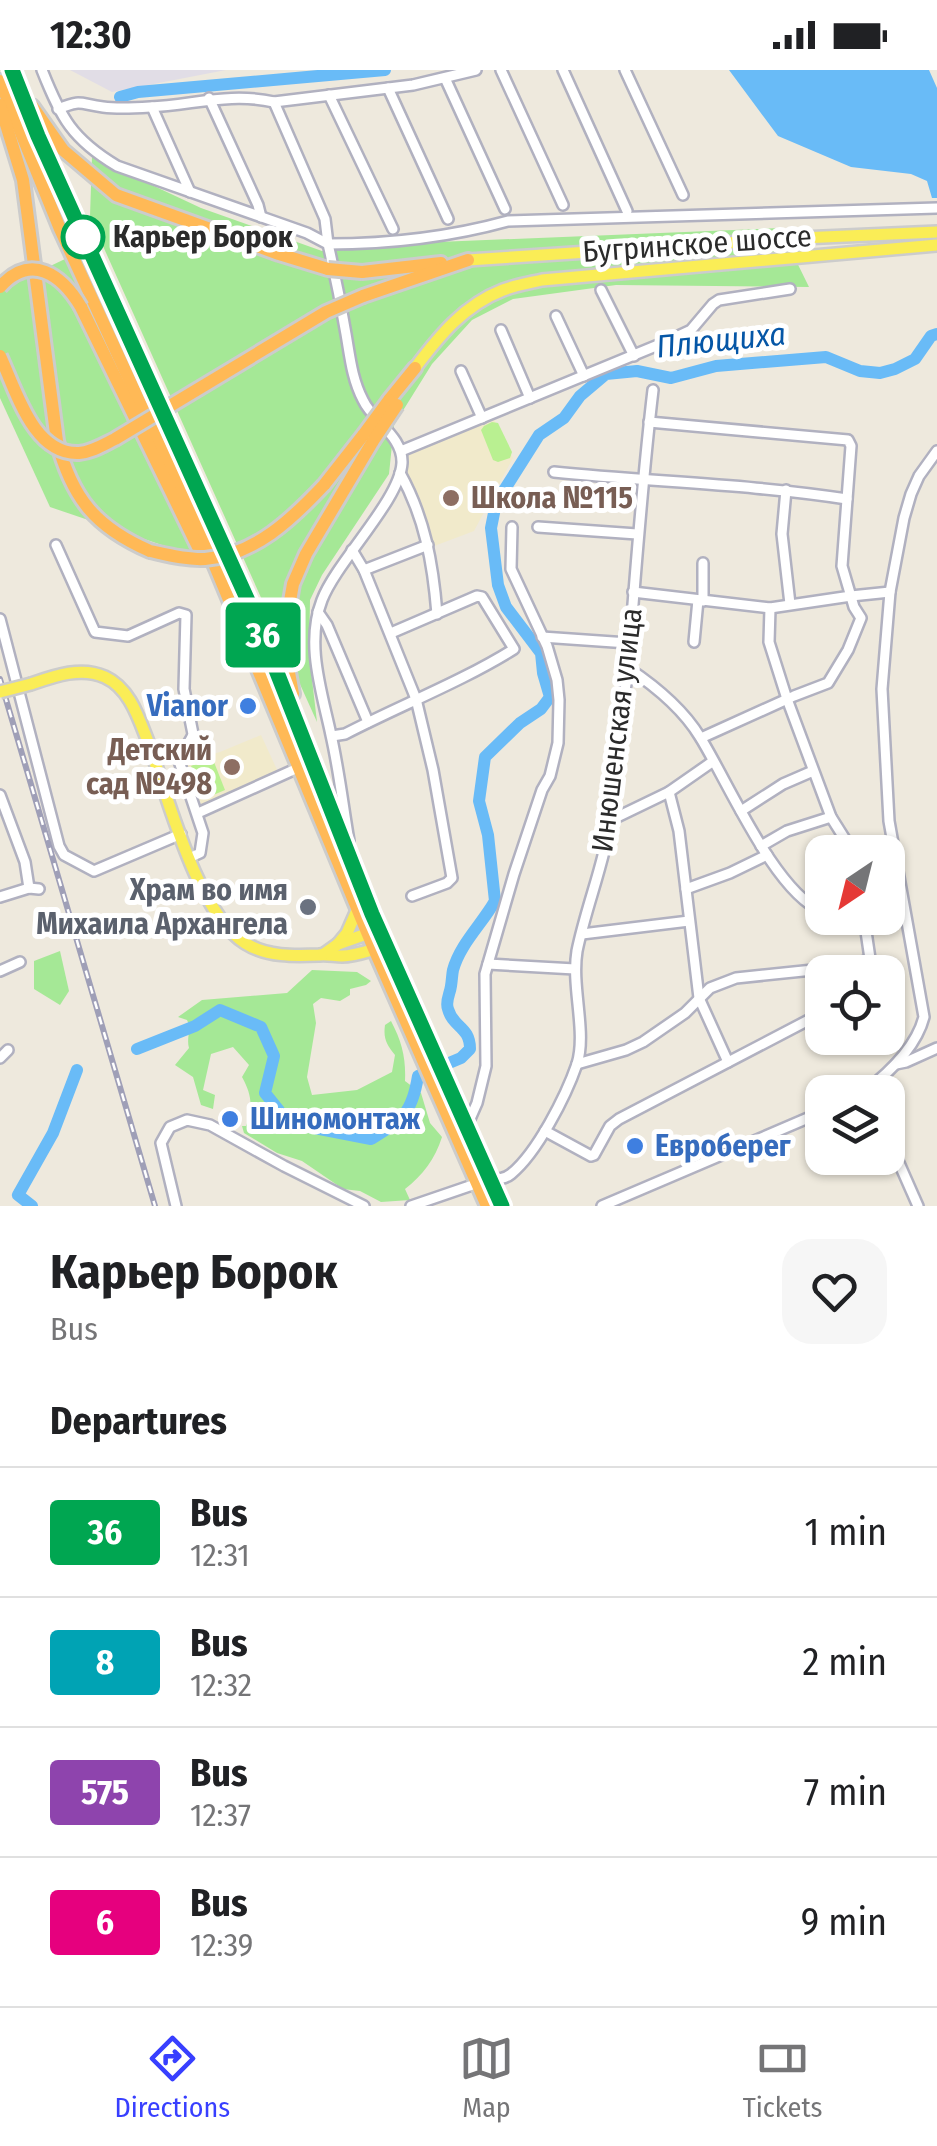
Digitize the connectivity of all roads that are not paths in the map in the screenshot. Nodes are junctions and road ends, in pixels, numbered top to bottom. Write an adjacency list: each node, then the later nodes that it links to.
1 (13, 70): 27 (highway, bridge); 77 (highway)
2 (42, 70): 15 (street)
3 (476, 70): 7 (street)
4 (501, 70): 18 (street)
5 (562, 70): 21 (street)
6 (625, 70): 17 (street)
7 (445, 78): 9 (street); 20 (street)
8 (0, 81): 71 (highway)
9 (388, 88): 10 (street); 23 (street)
10 (329, 95): 12 (street); 24 (street)
11 (209, 98): 12 (street); 14 (street); 22 (street)
12 (274, 102): 26 (street)
13 (0, 105): 42 (highway, bridge)
14 (152, 107): 15 (street); 16 (street)
15 (58, 109): 16 (street)
16 (190, 192): 22 (street)
17 (684, 194)
18 (563, 205)
19 (937, 208): 26 (street)
20 (505, 209)
21 (627, 211)
22 (261, 217): 26 (street)
23 (448, 219)
24 (393, 229)
25 (932, 238): 27 (main road, Бугринское шоссе); 35 (main road)
26 (328, 244): 43 (street)
27 (468, 260): 33 (highway, bridge)
28 (0, 287): 71 (highway, bridge)
29 (790, 289): 34 (street)
30 (601, 290): 34 (street)
31 (556, 316): 37 (street)
32 (501, 330): 39 (street)
33 (0, 356)
34 (634, 356): 37 (street)
35 (415, 368): 42 (highway, bridge)
36 (461, 371): 40 (street)
37 (584, 376): 39 (street)
38 (652, 390): 41 (street, Инюшенская улица)
39 (530, 398): 40 (street)
40 (482, 418): 43 (street)
41 (649, 422): 47 (street, Инюшенская улица); 49 (street)
42 (369, 437): 77 (highway)
43 (401, 451): 46 (street)
44 (937, 451): 59 (street)
45 (554, 472): 47 (street)
46 (400, 473): 54 (street); 55 (street)
47 (643, 480): 48 (street); 52 (street, Инюшенская улица)
48 (786, 490): 49 (street); 62 (street)
49 (847, 499): 60 (street)
50 (512, 527): 68 (street)
51 (538, 527): 52 (street)
52 (638, 534): 58 (street, Инюшенская улица)
53 (56, 545): 86 (street)
54 (428, 546): 57 (street); 65 (street)
55 (352, 550): 57 (street); 64 (street)
56 (703, 563): 61 (street)
57 (364, 570): 67 (street)
58 (633, 592): 61 (street); 70 (street, Инюшенская улица)
59 (890, 592): 60 (street); 118 (street)
60 (851, 596): 62 (street); 75 (street)
61 (700, 600): 63 (street); 69 (street)
62 (790, 604): 63 (street)
63 (770, 608): 75 (street)
64 (318, 612): 76 (street); 78 (street)
65 (438, 614): 67 (street); 74 (street)
66 (0, 620): 89 (street)
67 (391, 634): 74 (street)
68 (542, 637): 70 (street); 107 (street)
69 (694, 642)
70 (628, 643): 72 (street, Инюшенская улица)
71 (257, 664): 81 (highway)
72 (628, 668): 79 (street); 88 (street, Инюшенская улица)
73 (0, 692): 89 (main road, bridge)
74 (416, 699): 76 (street); 96 (street)
75 (787, 699): 79 (street); 82 (street)
76 (368, 722): 78 (street)
77 (300, 726): 93 (highway)
78 (332, 736): 93 (street)
79 (702, 738): 80 (street)
80 (712, 762): 83 (street); 85 (street)
81 (300, 767): 86 (street); 98 (highway)
82 (813, 771): 85 (street); 87 (street)
83 (669, 792): 88 (street); 94 (street)
84 (0, 794): 95 (street)
85 (741, 811): 91 (street)
86 (198, 813): 92 (street)
87 (831, 818): 90 (street); 91 (street)
88 (611, 820): 101 (street, Инюшенская улица)
89 (181, 834): 92 (main road)
90 (842, 835)
91 (764, 850): 94 (street); 97 (street)
92 (189, 858): 105 (main road)
93 (352, 858): 100 (highway)
94 (686, 888): 99 (street)
95 (0, 896)
96 (412, 896)
97 (805, 899)
98 (358, 908): 100 (highway); 102 (main road)
99 (689, 921): 101 (street); 112 (street)
100 (373, 931): 102 (main road); 103 (highway)
101 (582, 934): 109 (street, Инюшенская улица)
102 (338, 944): 105 (main road)
103 (380, 947): 104 (main road); 108 (highway); 115 (highway)
104 (358, 953): 105 (main road); 108 (main road)
105 (324, 954)
106 (20, 962): 111 (street)
107 (488, 964): 109 (street); 122 (street)
108 (383, 969): 115 (highway)
109 (575, 969): 117 (street, Инюшенская улица)
110 (805, 970): 112 (street)
111 (0, 972)
112 (699, 998): 116 (street); 117 (street)
113 (805, 1022): 116 (street)
114 (936, 1050): 118 (street)
115 (430, 1062): 120 (highway)
116 (728, 1062): 123 (street)
117 (577, 1064): 123 (street, Инюшенская улица)
118 (896, 1064): 119 (street)
119 (884, 1075)
120 (440, 1084): 122 (highway); 125 (highway)
121 (805, 1119): 131 (street)
122 (466, 1128): 125 (highway)
123 (545, 1131): 125 (street, Инюшенская улица)
124 (904, 1175): 132 (street)
125 (484, 1182): 128 (street, Инюшенская улица); 129 (highway); 130 (highway)
126 (176, 1206): 127 (street)
127 (364, 1206)
128 (411, 1206)
129 (487, 1206)
130 (502, 1206)
131 (602, 1206)
132 (918, 1206)

